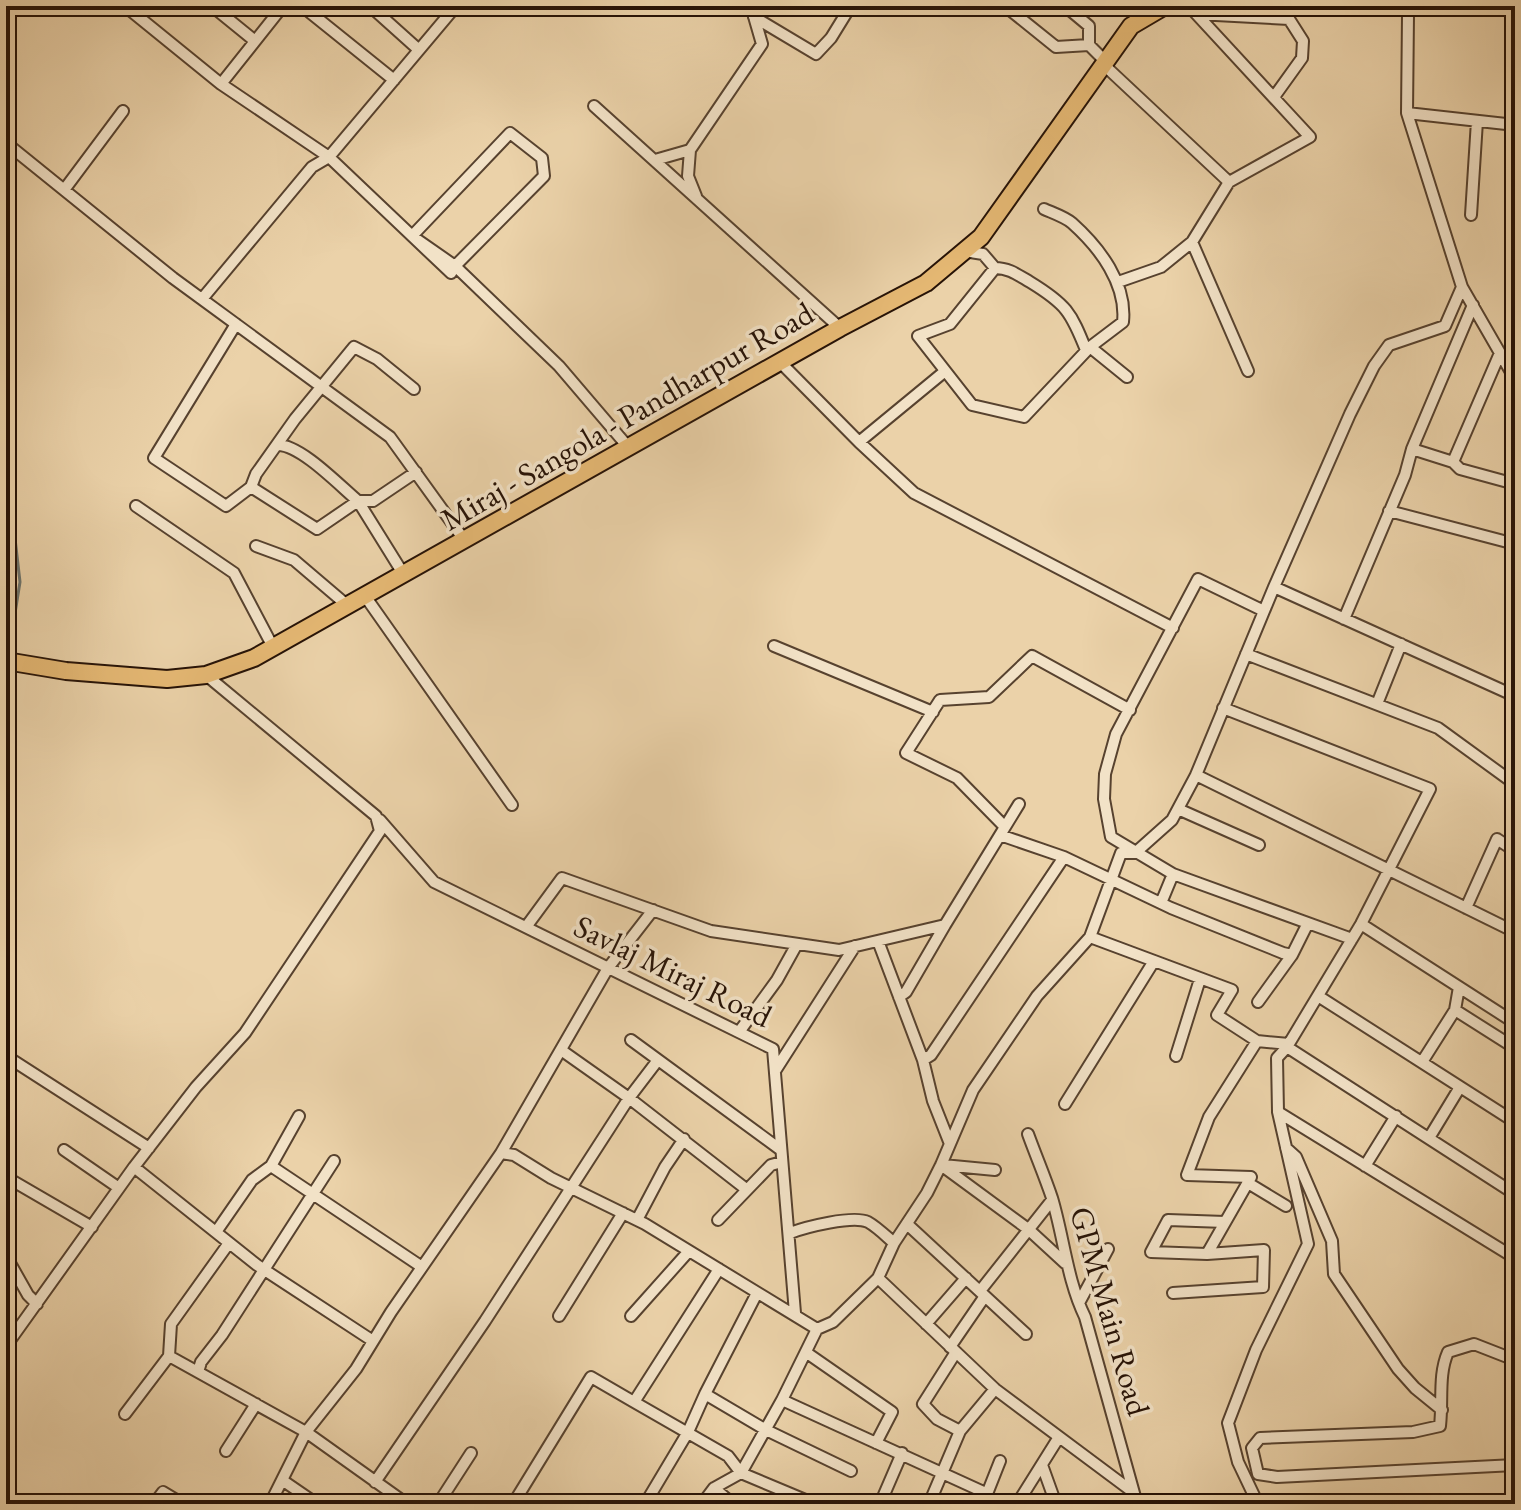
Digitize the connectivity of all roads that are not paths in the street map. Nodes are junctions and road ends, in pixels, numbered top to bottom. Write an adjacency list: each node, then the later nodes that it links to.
1 (125, 6): 21 (street)
2 (212, 6): 16 (street)
3 (302, 6): 20 (street)
4 (370, 6): 18 (street)
5 (456, 6): 18 (street)
6 (844, 6): 14 (street)
7 (1005, 6): 17 (street)
8 (1065, 6): 17 (street)
9 (1145, 6): 15 (street)
10 (1165, 6): 15 (highway, Miraj - Sangola - Pandharpur Road)
11 (1410, 6): 25 (street)
12 (280, 7): 16 (street)
13 (1193, 10): 22 (street); 22 (street)
14 (753, 12): 29 (street)
15 (1131, 26): 19 (highway, Miraj - Sangola - Pandharpur Road)
16 (255, 41): 21 (street)
17 (1089, 45): 19 (street)
18 (419, 50): 20 (street)
19 (1105, 63): 32 (street); 39 (highway, Miraj - Sangola - Pandharpur Road)
20 (394, 80): 30 (street)
21 (221, 84): 30 (street)
22 (1274, 97): 32 (street)
23 (594, 106): 31 (street)
24 (123, 111): 33 (street)
25 (1407, 113): 26 (street); 45 (street)
26 (1477, 121): 27 (street); 36 (street)
27 (1515, 125)
28 (6, 143): 33 (street)
29 (690, 150): 31 (street); 34 (street)
30 (329, 157): 37 (street); 46 (street)
31 (655, 160): 34 (street)
32 (1229, 182): 38 (street)
33 (64, 190): 46 (street)
34 (696, 198): 49 (street)
35 (1044, 209): 44 (street)
36 (1471, 215)
37 (412, 236): 41 (street); 41 (street)
38 (1192, 242): 44 (street); 53 (street)
39 (964, 251): 42 (street); 49 (highway, Miraj - Sangola - Pandharpur Road)
40 (1515, 264): 43 (street)
41 (455, 266): 61 (street)
42 (995, 268): 50 (street); 54 (street)
43 (1515, 271)
44 (1118, 282): 50 (street)
45 (1462, 287): 47 (street); 74 (street)
46 (202, 299): 48 (street)
47 (1473, 305): 51 (street); 62 (street)
48 (236, 324): 57 (street); 66 (street)
49 (840, 328): 52 (highway, Miraj - Sangola - Pandharpur Road)
50 (1088, 349): 54 (street); 55 (street)
51 (1500, 353): 56 (street); 63 (street)
52 (780, 362): 59 (street); 61 (highway, Miraj - Sangola - Pandharpur Road)
53 (1248, 371)
54 (944, 372): 59 (street)
55 (1127, 377)
56 (1515, 379)
57 (321, 386): 58 (street); 60 (street); 64 (street)
58 (414, 389)
59 (859, 442): 79 (street)
60 (278, 445): 66 (street); 67 (street)
61 (629, 448): 70 (highway, Miraj - Sangola - Pandharpur Road)
62 (1412, 449): 63 (street); 69 (street)
63 (1453, 462): 65 (street)
64 (416, 472): 67 (street); 70 (street)
65 (1515, 484)
66 (251, 487): 67 (street)
67 (358, 501): 73 (street)
68 (136, 506): 82 (street)
69 (1389, 511): 71 (street); 78 (street)
70 (465, 541): 73 (highway, Miraj - Sangola - Pandharpur Road)
71 (1515, 544)
72 (256, 546): 76 (street)
73 (404, 575): 75 (highway, Miraj - Sangola - Pandharpur Road)
74 (1274, 587): 77 (street); 78 (street)
75 (365, 596): 76 (highway, Miraj - Sangola - Pandharpur Road); 94 (street)
76 (348, 606): 82 (highway, Miraj - Sangola - Pandharpur Road)
77 (1264, 611): 79 (street); 83 (street)
78 (1344, 619): 80 (street)
79 (1173, 628): 89 (street)
80 (1401, 644): 86 (street); 87 (street)
81 (774, 646): 90 (street)
82 (273, 647): 85 (highway, Miraj - Sangola - Pandharpur Road)
83 (1246, 654): 87 (street); 88 (street)
84 (6, 661): 85 (highway, Miraj - Sangola - Pandharpur Road)
85 (206, 675): 96 (street, Savlaj Miraj Road)
86 (1515, 696)
87 (1377, 704): 92 (street)
88 (1223, 708): 91 (street); 102 (street)
89 (1130, 710): 90 (street); 100 (street)
90 (933, 712): 97 (street)
91 (1196, 775): 95 (street); 102 (street)
92 (1515, 784)
93 (1019, 804): 97 (street)
94 (512, 805)
95 (1178, 809): 98 (street); 100 (street)
96 (376, 816): 111 (street, Savlaj Miraj Road); 151 (street)
97 (1003, 831): 101 (street); 110 (street)
98 (1259, 845)
99 (1515, 851): 106 (street)
100 (1135, 853): 103 (street); 104 (street)
101 (1064, 857): 104 (street); 137 (street)
102 (1389, 869): 106 (street); 109 (street)
103 (1173, 874): 105 (street); 108 (street)
104 (1113, 880): 105 (street); 113 (street)
105 (1161, 903): 118 (street)
106 (1466, 908): 112 (street)
107 (653, 910): 111 (street); 116 (street); 120 (street)
108 (1308, 923): 114 (street); 118 (street)
109 (1361, 924): 114 (street); 122 (street)
110 (945, 925): 115 (street); 124 (street)
111 (526, 927): 120 (street, Savlaj Miraj Road)
112 (1515, 932)
113 (1090, 937): 119 (street); 150 (street)
114 (1352, 939): 123 (street)
115 (878, 941): 117 (street); 124 (street)
116 (797, 944): 117 (street); 128 (street)
117 (855, 946): 139 (street)
118 (1292, 955): 125 (street)
119 (1154, 961): 121 (street); 142 (street)
120 (608, 968): 128 (street, Savlaj Miraj Road); 133 (street)
121 (1200, 979): 130 (street); 135 (street)
122 (1459, 987): 126 (street); 127 (street)
123 (1318, 996): 131 (street); 138 (street)
124 (899, 997): 137 (street)
125 (1258, 1002)
126 (1455, 1010): 132 (street); 138 (street)
127 (1515, 1023)
128 (739, 1032): 139 (street, Savlaj Miraj Road)
129 (631, 1040): 136 (street)
130 (1257, 1041): 131 (street); 164 (street)
131 (1288, 1045): 143 (street); 145 (street)
132 (1515, 1048)
133 (561, 1050): 141 (street); 155 (street)
134 (6, 1056): 151 (street)
135 (1176, 1056)
136 (658, 1060): 141 (street); 154 (street)
137 (923, 1060): 150 (street)
138 (1422, 1062): 140 (street)
139 (775, 1071): 154 (street, Savlaj Miraj Road)
140 (1460, 1087): 146 (street); 148 (street)
141 (629, 1098): 149 (street); 166 (street)
142 (1065, 1104)
143 (1278, 1112): 152 (street); 160 (street)
144 (299, 1116): 159 (street)
145 (1396, 1116): 148 (street); 160 (street)
146 (1515, 1122)
147 (1028, 1134): 170 (street, GPM Main Road)
148 (1429, 1138): 169 (street)
149 (684, 1139): 167 (street); 173 (street)
150 (950, 1144): 158 (street)
151 (149, 1148): 161 (street)
152 (1286, 1148): 217 (street); 255 (street)
153 (64, 1150): 165 (street)
154 (781, 1150): 157 (street, Savlaj Miraj Road)
155 (501, 1153): 166 (street); 188 (street)
156 (334, 1161): 168 (street)
157 (782, 1162): 167 (street); 180 (street, Savlaj Miraj Road)
158 (941, 1165): 162 (street); 176 (street); 178 (street)
159 (271, 1166): 168 (street); 179 (street)
160 (1365, 1166): 187 (street)
161 (134, 1167): 165 (street); 179 (street)
162 (995, 1170)
163 (6, 1177): 177 (street)
164 (1248, 1183): 171 (street); 175 (street)
165 (119, 1188): 177 (street)
166 (571, 1188): 172 (street); 235 (street)
167 (746, 1189): 174 (street)
168 (314, 1194): 188 (street); 190 (street)
169 (1515, 1194)
170 (1052, 1200): 178 (street); 189 (street, GPM Main Road)
171 (1286, 1206)
172 (623, 1213): 173 (street); 200 (street)
173 (637, 1220): 184 (street)
174 (718, 1220)
175 (1225, 1222): 185 (street); 185 (street)
176 (907, 1224): 182 (street); 193 (street)
177 (92, 1227): 198 (street)
178 (1028, 1229): 189 (street); 195 (street)
179 (216, 1232): 181 (street)
180 (790, 1233): 182 (street); 199 (street, Savlaj Miraj Road)
181 (229, 1243): 190 (street); 209 (street)
182 (894, 1243): 192 (street)
183 (1108, 1249): 197 (street)
184 (689, 1251): 191 (street); 201 (street)
185 (1207, 1254): 196 (street)
186 (6, 1256): 198 (street)
187 (1515, 1258)
188 (422, 1267): 205 (street)
189 (1070, 1268): 197 (street, GPM Main Road)
190 (264, 1269): 205 (street); 211 (street)
191 (719, 1269): 194 (street); 215 (street)
192 (878, 1278): 202 (street); 203 (street)
193 (966, 1278): 195 (street); 202 (street)
194 (757, 1293): 199 (street); 213 (street)
195 (983, 1293): 204 (street); 207 (street)
196 (1173, 1293)
197 (1079, 1303): 237 (street, GPM Main Road)
198 (37, 1304): 206 (street)
199 (795, 1313): 203 (street)
200 (559, 1316)
201 (631, 1316)
202 (926, 1324): 207 (street)
203 (817, 1329): 208 (street)
204 (1026, 1334)
205 (373, 1341): 221 (street)
206 (6, 1346)
207 (953, 1350): 212 (street); 220 (street)
208 (807, 1353): 214 (street); 224 (street)
209 (169, 1356): 211 (street); 218 (street)
210 (1515, 1360): 217 (street)
211 (198, 1372): 216 (street)
212 (995, 1389): 220 (street); 223 (street)
213 (705, 1394): 219 (street); 222 (street)
214 (782, 1400): 219 (street); 224 (street)
215 (634, 1402): 222 (street); 245 (street)
216 (256, 1404): 221 (street); 225 (street)
217 (1442, 1410): 230 (street)
218 (125, 1414)
219 (766, 1430): 231 (street); 233 (street)
220 (960, 1431): 232 (street)
221 (306, 1432): 234 (street); 235 (street)
222 (688, 1432): 233 (street); 246 (street)
223 (1059, 1437): 229 (street); 237 (street)
224 (876, 1443): 227 (street)
225 (226, 1451)
226 (471, 1453): 244 (street)
227 (902, 1453): 232 (street); 250 (street)
228 (1000, 1461): 238 (street)
229 (1042, 1465): 252 (street); 253 (street)
230 (1515, 1465)
231 (851, 1471)
232 (944, 1472): 238 (street); 251 (street)
233 (741, 1473): 236 (street); 249 (street)
234 (282, 1480): 241 (street); 242 (street)
235 (375, 1482): 243 (street)
236 (714, 1488): 247 (street); 248 (street)
237 (1134, 1492): 254 (street, GPM Main Road)
238 (985, 1499)
239 (154, 1504): 240 (street)
240 (183, 1504)
241 (270, 1504)
242 (317, 1504)
243 (407, 1504)
244 (438, 1504)
245 (513, 1504)
246 (645, 1504)
247 (702, 1504)
248 (733, 1504)
249 (815, 1504)
250 (880, 1504)
251 (929, 1504)
252 (1017, 1504)
253 (1056, 1504)
254 (1137, 1504)
255 (1258, 1504)

